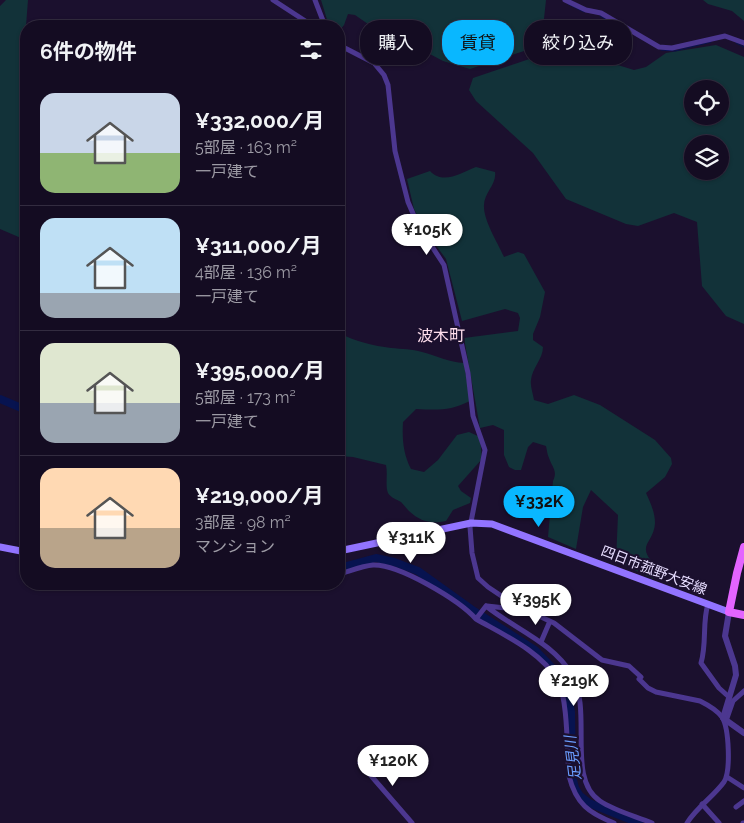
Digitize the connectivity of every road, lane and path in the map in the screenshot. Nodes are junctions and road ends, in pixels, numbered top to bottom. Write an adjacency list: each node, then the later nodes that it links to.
1 (273, 0): 4 (street)
2 (565, 0): 6 (street)
3 (314, 1): 5 (street)
4 (304, 20)
5 (323, 20)
6 (744, 44)
7 (345, 47): 8 (street)
8 (471, 523): 11 (main road, 四日市菰野大安線); 14 (main road, 四日市菰野大安線); 16 (street)
9 (0, 547): 12 (main road)
10 (744, 547): 17 (main road)
11 (345, 550)
12 (20, 551)
13 (345, 572): 19 (street)
14 (708, 604): 17 (main road, 四日市菰野大安線); 23 (street)
15 (486, 606): 16 (street); 19 (street); 21 (street)
16 (519, 607): 20 (street)
17 (729, 612): 18 (main road); 23 (street)
18 (744, 615)
19 (476, 619): 33 (street)
20 (550, 621): 21 (street); 24 (street)
21 (541, 642): 34 (street)
22 (744, 691): 24 (street)
23 (730, 698): 24 (street)
24 (724, 720): 25 (street); 27 (street)
25 (744, 733)
26 (360, 763): 32 (street)
27 (727, 777): 28 (street); 30 (street)
28 (744, 788)
29 (744, 801): 31 (street)
30 (702, 804): 35 (street); 36 (street)
31 (736, 807)
32 (412, 823)
33 (614, 823)
34 (652, 823)
35 (687, 823)
36 (719, 823)

